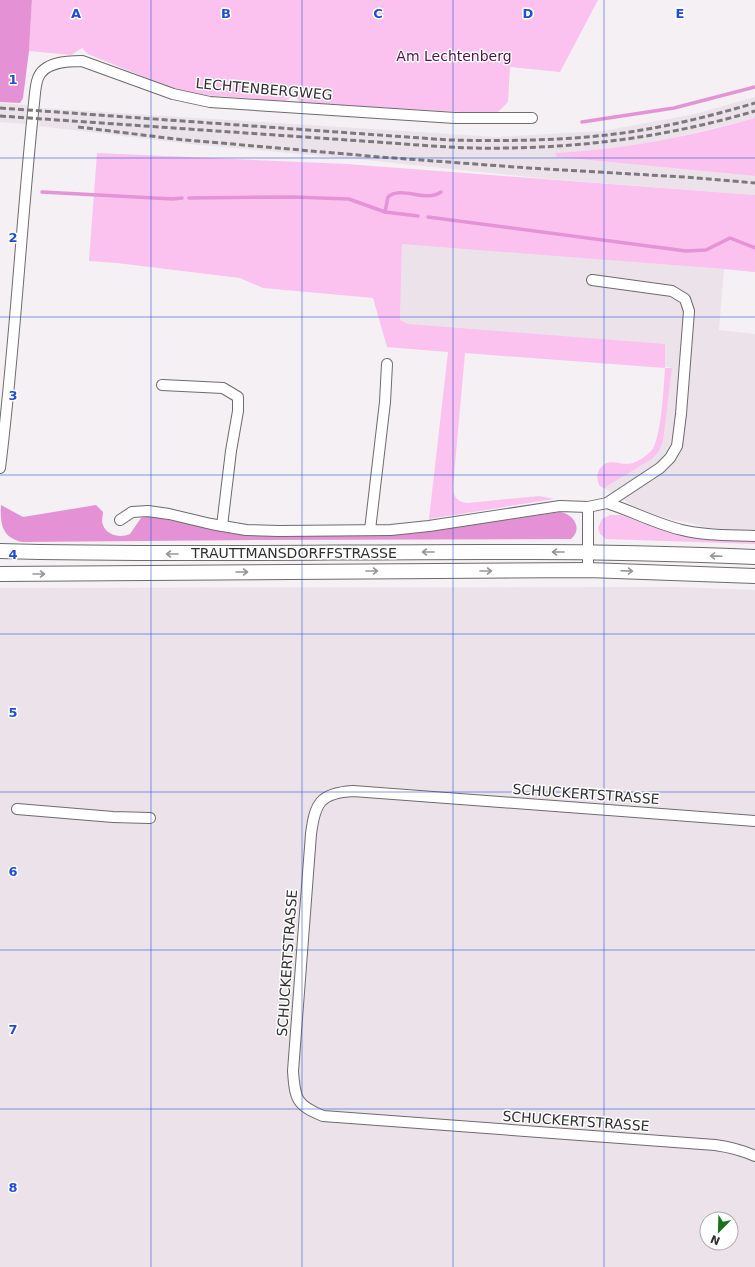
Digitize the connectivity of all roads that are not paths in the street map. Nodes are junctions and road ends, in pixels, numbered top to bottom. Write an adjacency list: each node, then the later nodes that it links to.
1 (532, 118): 5 (street, LECHTENBERGWEG)
2 (592, 280): 6 (street, TRAUTTMANSDORFFSTRASSE)
3 (387, 364): 10 (street, TRAUTTMANSDORFFSTRASSE)
4 (162, 385): 9 (street, TRAUTTMANSDORFFSTRASSE)
5 (0, 468)
6 (607, 503): 7 (street, TRAUTTMANSDORFFSTRASSE); 11 (street)
7 (588, 507): 10 (street, TRAUTTMANSDORFFSTRASSE); 13 (street)
8 (120, 520): 9 (street, TRAUTTMANSDORFFSTRASSE)
9 (222, 526): 10 (street, TRAUTTMANSDORFFSTRASSE)
10 (370, 530)
11 (755, 536)
12 (0, 551): 13 (main road, TRAUTTMANSDORFFSTRASSE, one-way to 12)
13 (588, 552): 14 (main road, TRAUTTMANSDORFFSTRASSE, one-way to 13); 15 (street)
14 (755, 557)
15 (588, 570): 16 (main road, TRAUTTMANSDORFFSTRASSE, one-way to 15); 17 (main road, TRAUTTMANSDORFFSTRASSE, one-way to 17)
16 (0, 574)
17 (755, 576)
18 (17, 810): 19 (street)
19 (150, 818)
20 (755, 821): 21 (street, SCHUCKERTSTRASSE)
21 (755, 1156)

